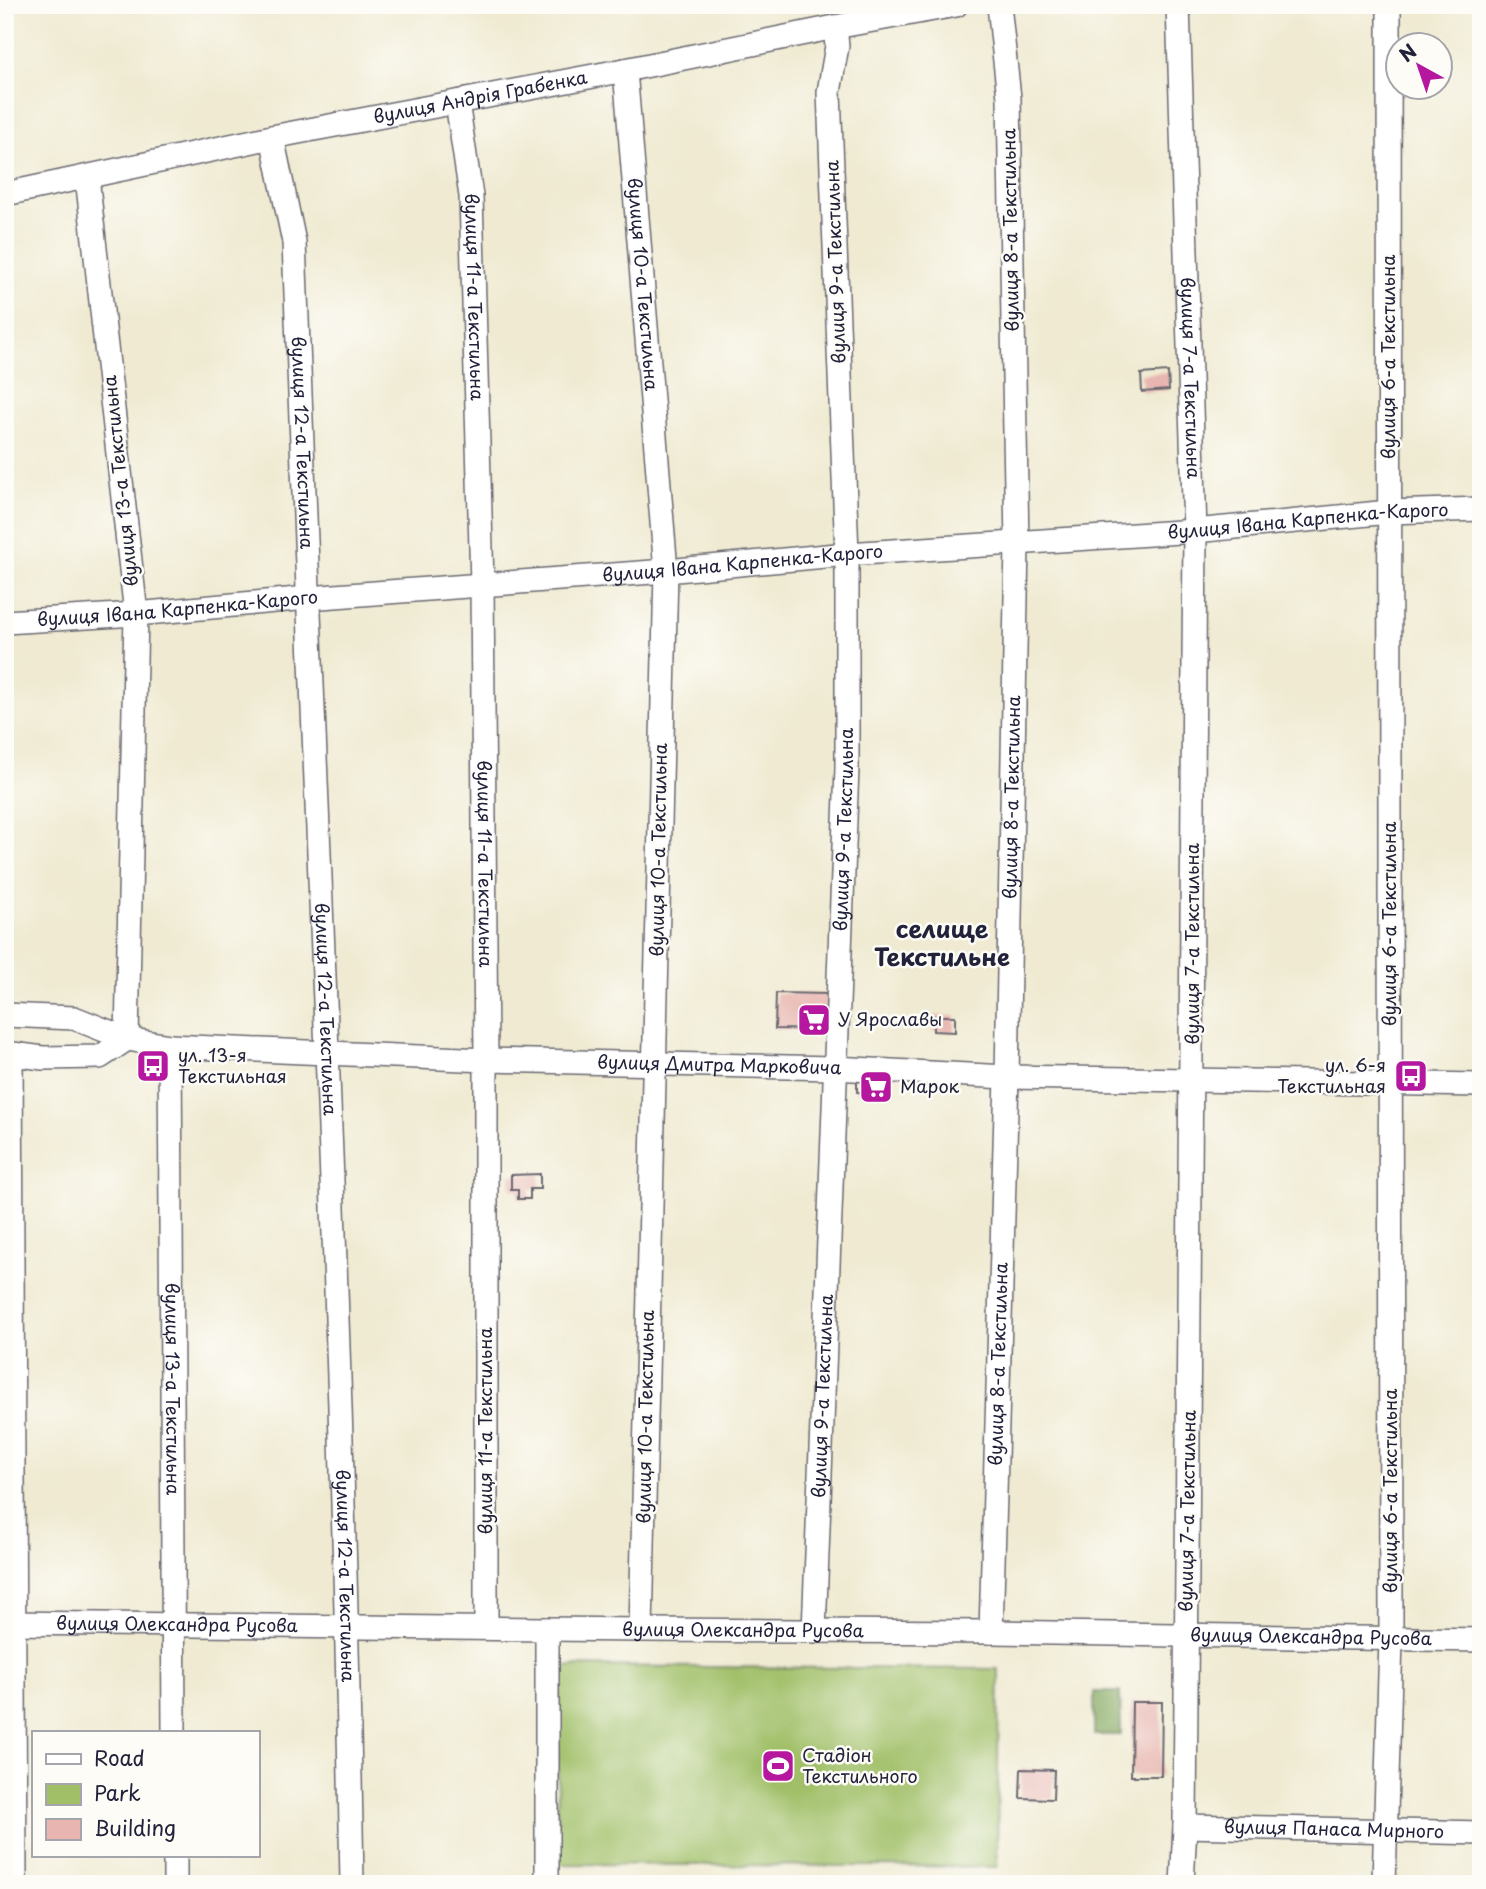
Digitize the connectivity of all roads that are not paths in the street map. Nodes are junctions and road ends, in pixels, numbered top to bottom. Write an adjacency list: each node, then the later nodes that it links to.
1 (956, 5): 5 (street, вулиця Андрія Грабенка)
2 (999, 5): 14 (street, вулиця 8-а Текстильна)
3 (1178, 5): 13 (street, вулиця 7-а Текстильна)
4 (1389, 5): 12 (street, вулиця 6-а Текстильна)
5 (835, 27): 6 (street, вулиця Андрія Грабенка); 15 (street, вулиця 9-а Текстильна)
6 (625, 71): 7 (street, вулиця Андрія Грабенка); 16 (street, вулиця 10-а Текстильна)
7 (457, 102): 8 (street, вулиця Андрія Грабенка); 17 (street, вулиця 11-а Текстильна)
8 (272, 136): 9 (street, вулиця Андрія Грабенка); 18 (street, вулиця 12-а Текстильна)
9 (88, 177): 10 (street, вулиця Андрія Грабенка); 19 (street, вулиця 13-а Текстильна)
10 (5, 194)
11 (1481, 509): 12 (street, вулиця Івана Карпенка-Карого)
12 (1389, 512): 13 (street, вулиця Івана Карпенка-Карого); 31 (street, вулиця 6-а Текстильна)
13 (1195, 531): 14 (street, вулиця Івана Карпенка-Карого); 30 (street, вулиця 7-а Текстильна)
14 (1017, 544): 15 (street, вулиця Івана Карпенка-Карого); 29 (street, вулиця 8-а Текстильна)
15 (847, 554): 16 (street, вулиця Івана Карпенка-Карого); 28 (street, вулиця 9-а Текстильна)
16 (666, 571): 17 (street, вулиця Івана Карпенка-Карого); 27 (street, вулиця 10-а Текстильна)
17 (482, 584): 18 (street, вулиця Івана Карпенка-Карого); 26 (street, вулиця 11-а Текстильна)
18 (308, 598): 19 (street, вулиця Івана Карпенка-Карого); 24 (street, вулиця 12-а Текстильна)
19 (136, 614): 20 (street, вулиця Івана Карпенка-Карого); 22 (street, вулиця 13-а Текстильна)
20 (5, 622)
21 (5, 1015): 22 (street, вулиця Дмитра Марковича)
22 (127, 1039): 23 (street, вулиця Дмитра Марковича); 25 (street)
23 (170, 1046): 24 (street, вулиця Дмитра Марковича); 34 (street, вулиця 13-а Текстильна)
24 (328, 1053): 26 (street, вулиця Дмитра Марковича); 35 (street, вулиця 12-а Текстильна)
25 (8, 1054): 33 (street)
26 (486, 1060): 27 (street, вулиця Дмитра Марковича); 36 (street, вулиця 11-а Текстильна)
27 (654, 1063): 28 (street, вулиця Дмитра Марковича); 38 (street, вулиця 10-а Текстильна)
28 (834, 1068): 29 (street, вулиця Дмитра Марковича); 39 (street, вулиця 9-а Текстильна)
29 (1007, 1077): 30 (street, вулиця Дмитра Марковича); 40 (street, вулиця 8-а Текстильна)
30 (1192, 1080): 31 (street, вулиця Дмитра Марковича); 41 (street, вулиця 7-а Текстильна)
31 (1390, 1084): 32 (street, вулиця Дмитра Марковича); 42 (street, вулиця 6-а Текстильна)
32 (1481, 1085)
33 (9, 1623): 34 (street, вулиця Олександра Русова); 49 (street)
34 (173, 1625): 35 (street, вулиця Олександра Русова); 44 (street, вулиця 13-а Текстильна)
35 (348, 1626): 36 (street, вулиця Олександра Русова); 51 (street, вулиця 12-а Текстильна)
36 (486, 1627): 37 (street, вулиця Олександра Русова)
37 (547, 1629): 38 (street, вулиця Олександра Русова); 52 (street)
38 (641, 1630): 39 (street, вулиця Олександра Русова)
39 (814, 1632): 40 (street, вулиця Олександра Русова)
40 (991, 1632): 41 (street, вулиця Олександра Русова)
41 (1187, 1636): 42 (street, вулиця Олександра Русова); 45 (street, вулиця 7-а Текстильна)
42 (1391, 1639): 43 (street, вулиця Олександра Русова); 46 (street, вулиця 6-а Текстильна)
43 (1481, 1640)
44 (174, 1731)
45 (1185, 1826): 46 (street, вулиця Панаса Мирного); 53 (street, вулиця 7-а Текстильна)
46 (1385, 1831): 47 (street, вулиця Панаса Мирного); 54 (street, вулиця 6-а Текстильна)
47 (1481, 1833)
48 (175, 1857): 50 (street)
49 (15, 1884)
50 (175, 1884)
51 (352, 1884)
52 (547, 1884)
53 (1182, 1884)
54 (1384, 1884)

